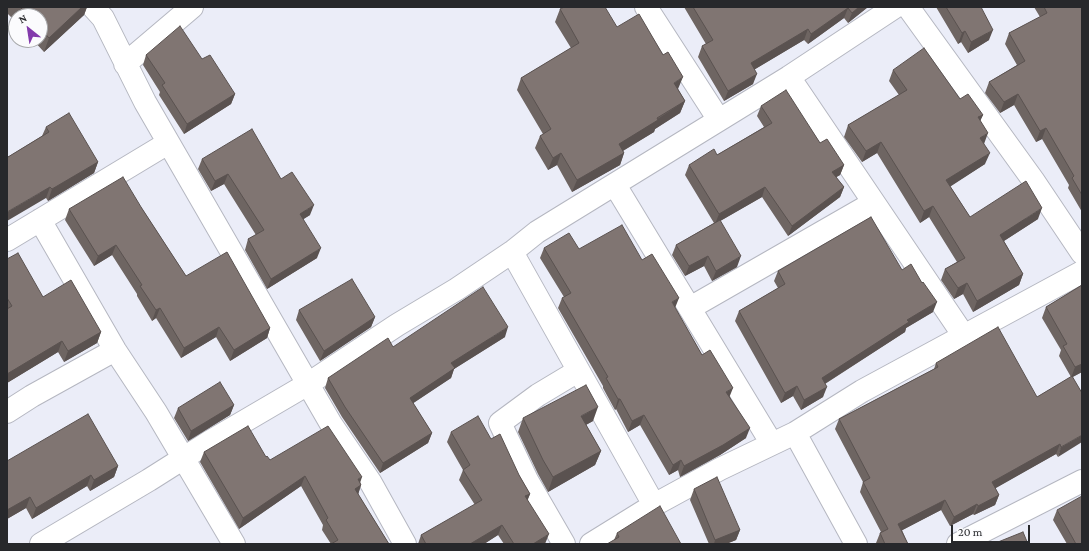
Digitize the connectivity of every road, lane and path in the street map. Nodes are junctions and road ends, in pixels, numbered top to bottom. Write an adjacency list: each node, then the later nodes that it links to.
1 (94, 7): 6 (street)
2 (192, 7): 6 (street)
3 (646, 7): 8 (street)
4 (895, 7): 7 (street)
5 (908, 7): 15 (street)
6 (125, 64): 9 (street)
7 (789, 77): 8 (street); 11 (street)
8 (719, 120): 10 (street)
9 (168, 143): 12 (street); 21 (street)
10 (614, 185): 14 (street); 17 (street)
11 (874, 203): 17 (street); 18 (street)
12 (40, 220): 13 (street); 19 (street)
13 (7, 240)
14 (512, 252): 20 (street); 21 (street)
15 (1082, 253)
16 (1082, 272): 18 (street)
17 (690, 308): 24 (street)
18 (964, 336): 23 (street)
19 (115, 350): 22 (street); 25 (street)
20 (578, 371): 27 (street); 31 (street)
21 (308, 384): 25 (street); 30 (street)
22 (7, 412)
23 (795, 433): 24 (street); 33 (street)
24 (772, 444): 27 (street)
25 (183, 459): 28 (street); 29 (street)
26 (1082, 481): 34 (street)
27 (654, 505): 32 (street)
28 (41, 544)
29 (234, 544)
30 (405, 544)
31 (564, 544)
32 (591, 544)
33 (856, 544)
34 (958, 544)

